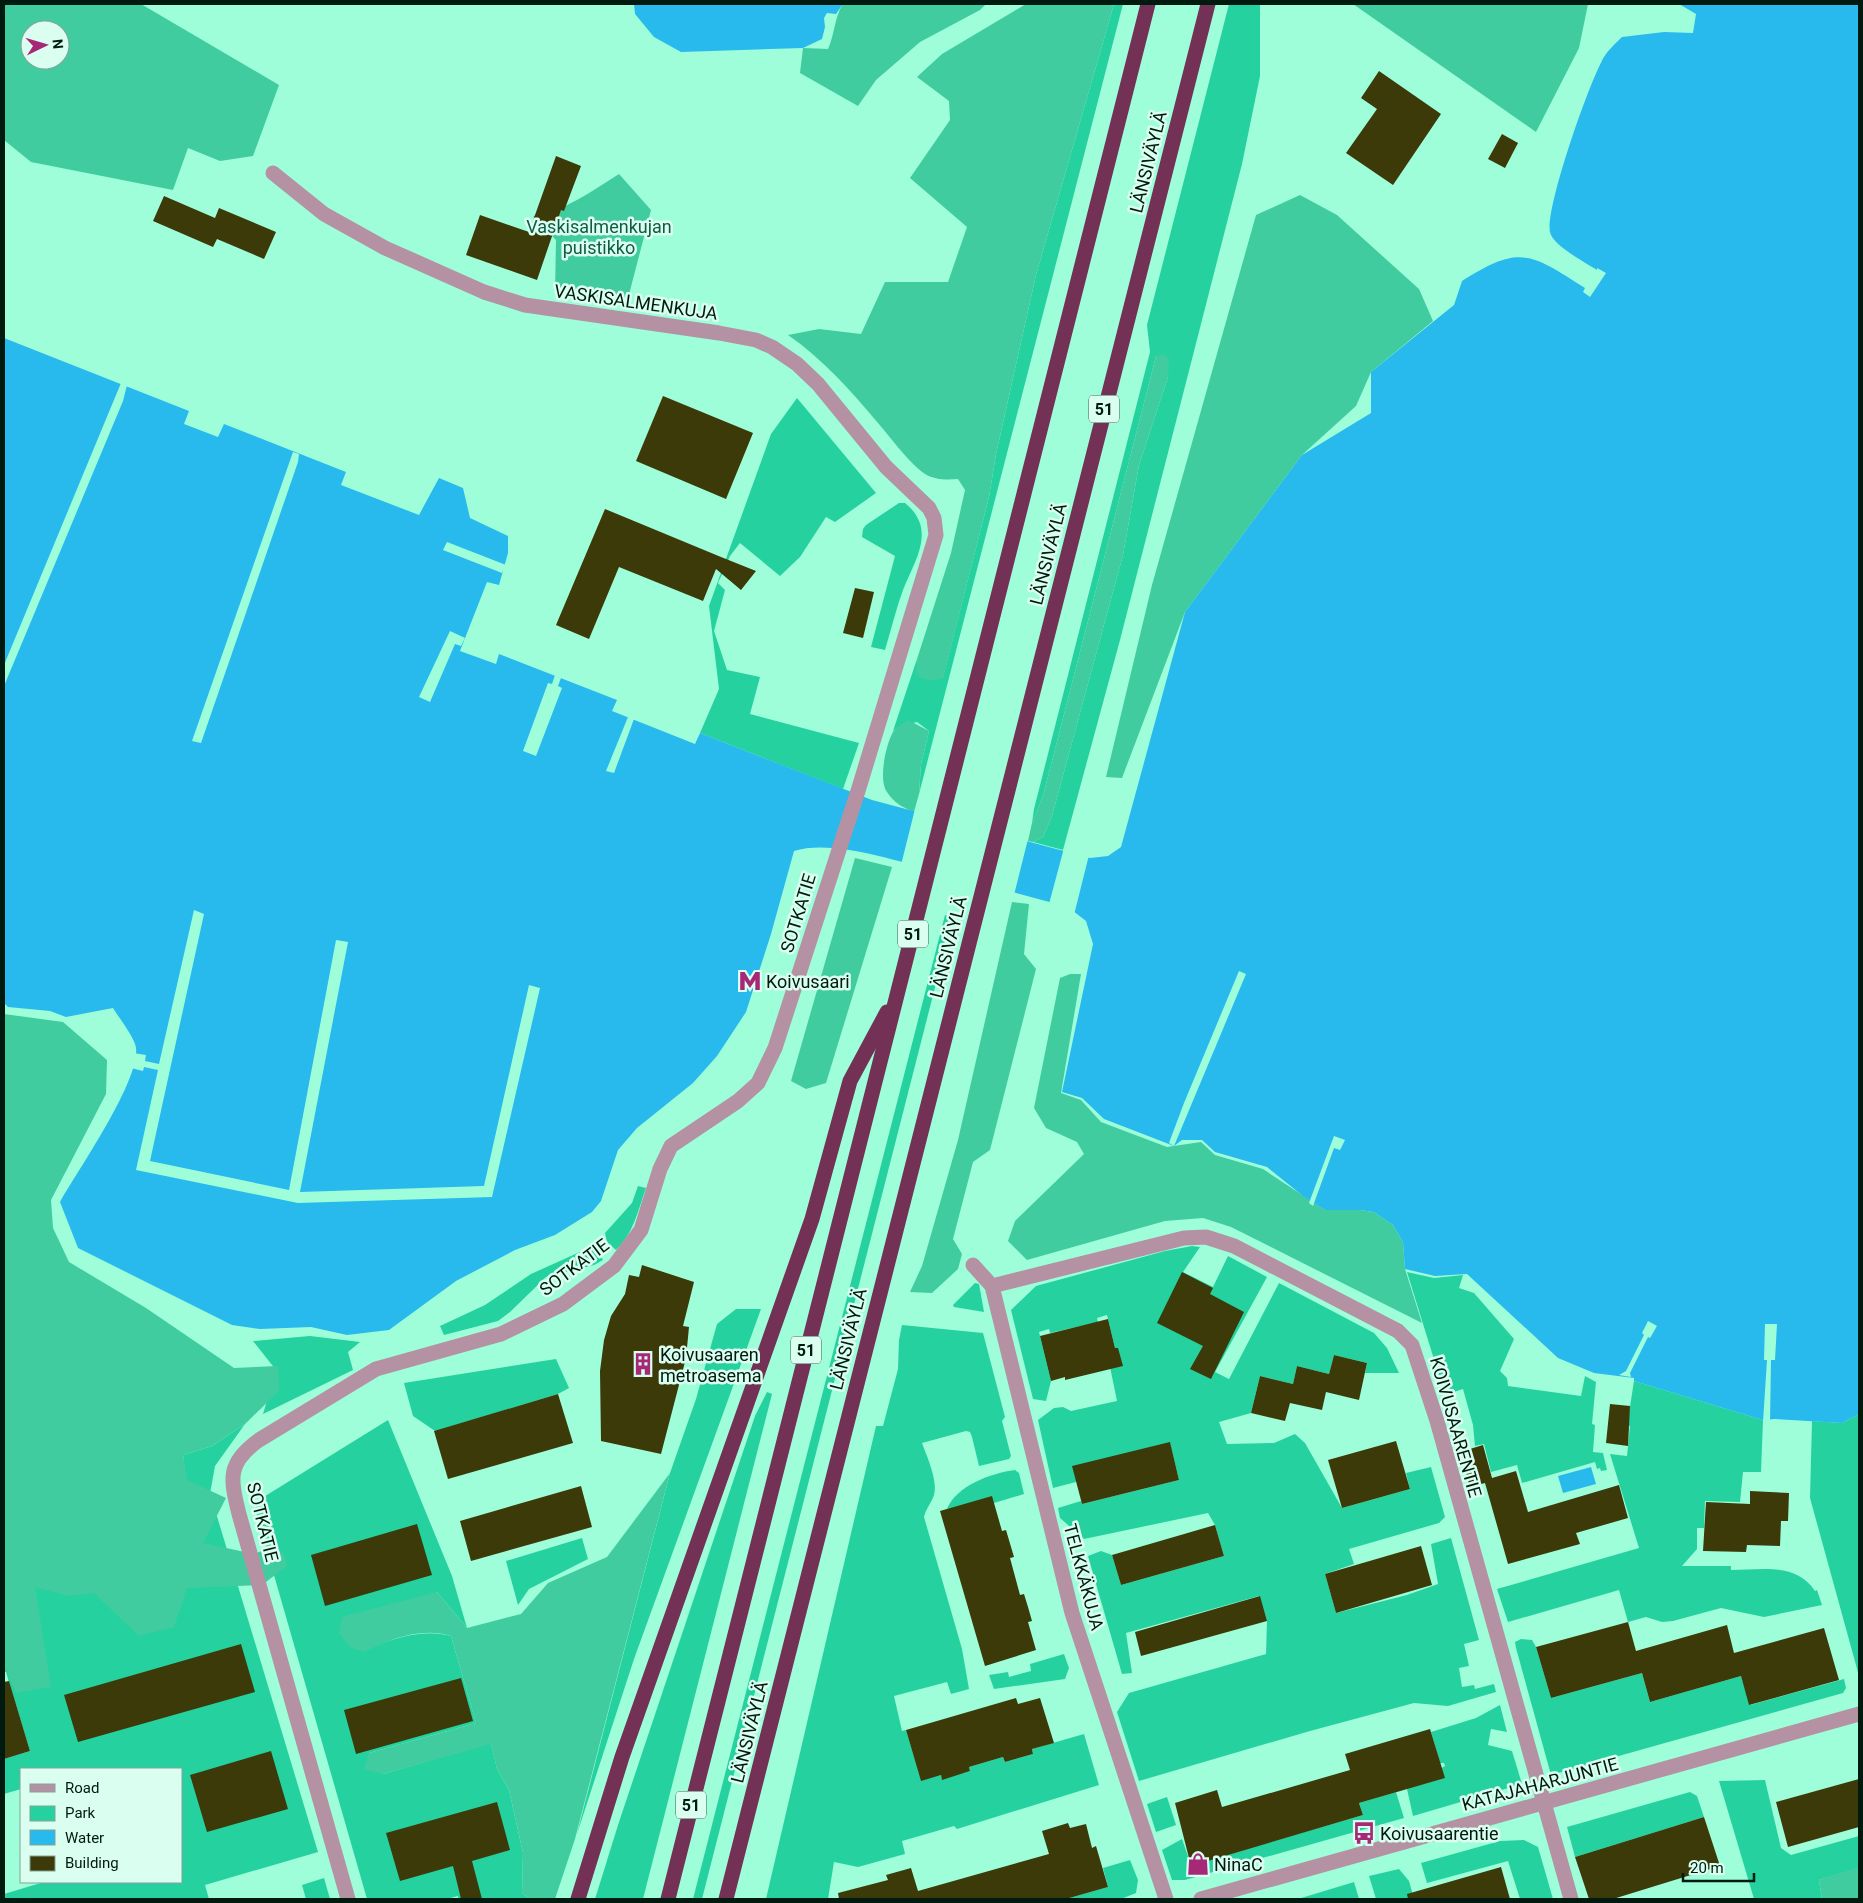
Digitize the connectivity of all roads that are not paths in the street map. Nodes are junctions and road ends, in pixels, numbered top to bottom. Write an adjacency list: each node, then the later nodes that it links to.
1 (1148, 4): 5 (highway, LÄNSIVÄYLÄ / 51)
2 (1208, 4): 13 (highway, LÄNSIVÄYLÄ / 51)
3 (273, 173): 4 (street, VASKISALMENKUJA)
4 (936, 534): 10 (street, SOTKATIE)
5 (899, 989): 11 (highway); 12 (highway, LÄNSIVÄYLÄ / 51)
6 (973, 1265): 7 (street, TELKKÄKUJA)
7 (992, 1286): 9 (street, KOIVUSAARENTIE); 14 (street, TELKKÄKUJA)
8 (1859, 1714): 9 (street, KATAJAHARJUNTIE)
9 (1543, 1802): 15 (street, KATAJAHARJUNTIE); 16 (street, KOIVUSAARENTIE)
10 (348, 1899)
11 (578, 1899)
12 (668, 1899)
13 (726, 1899)
14 (1166, 1899)
15 (1201, 1899)
16 (1571, 1899)

